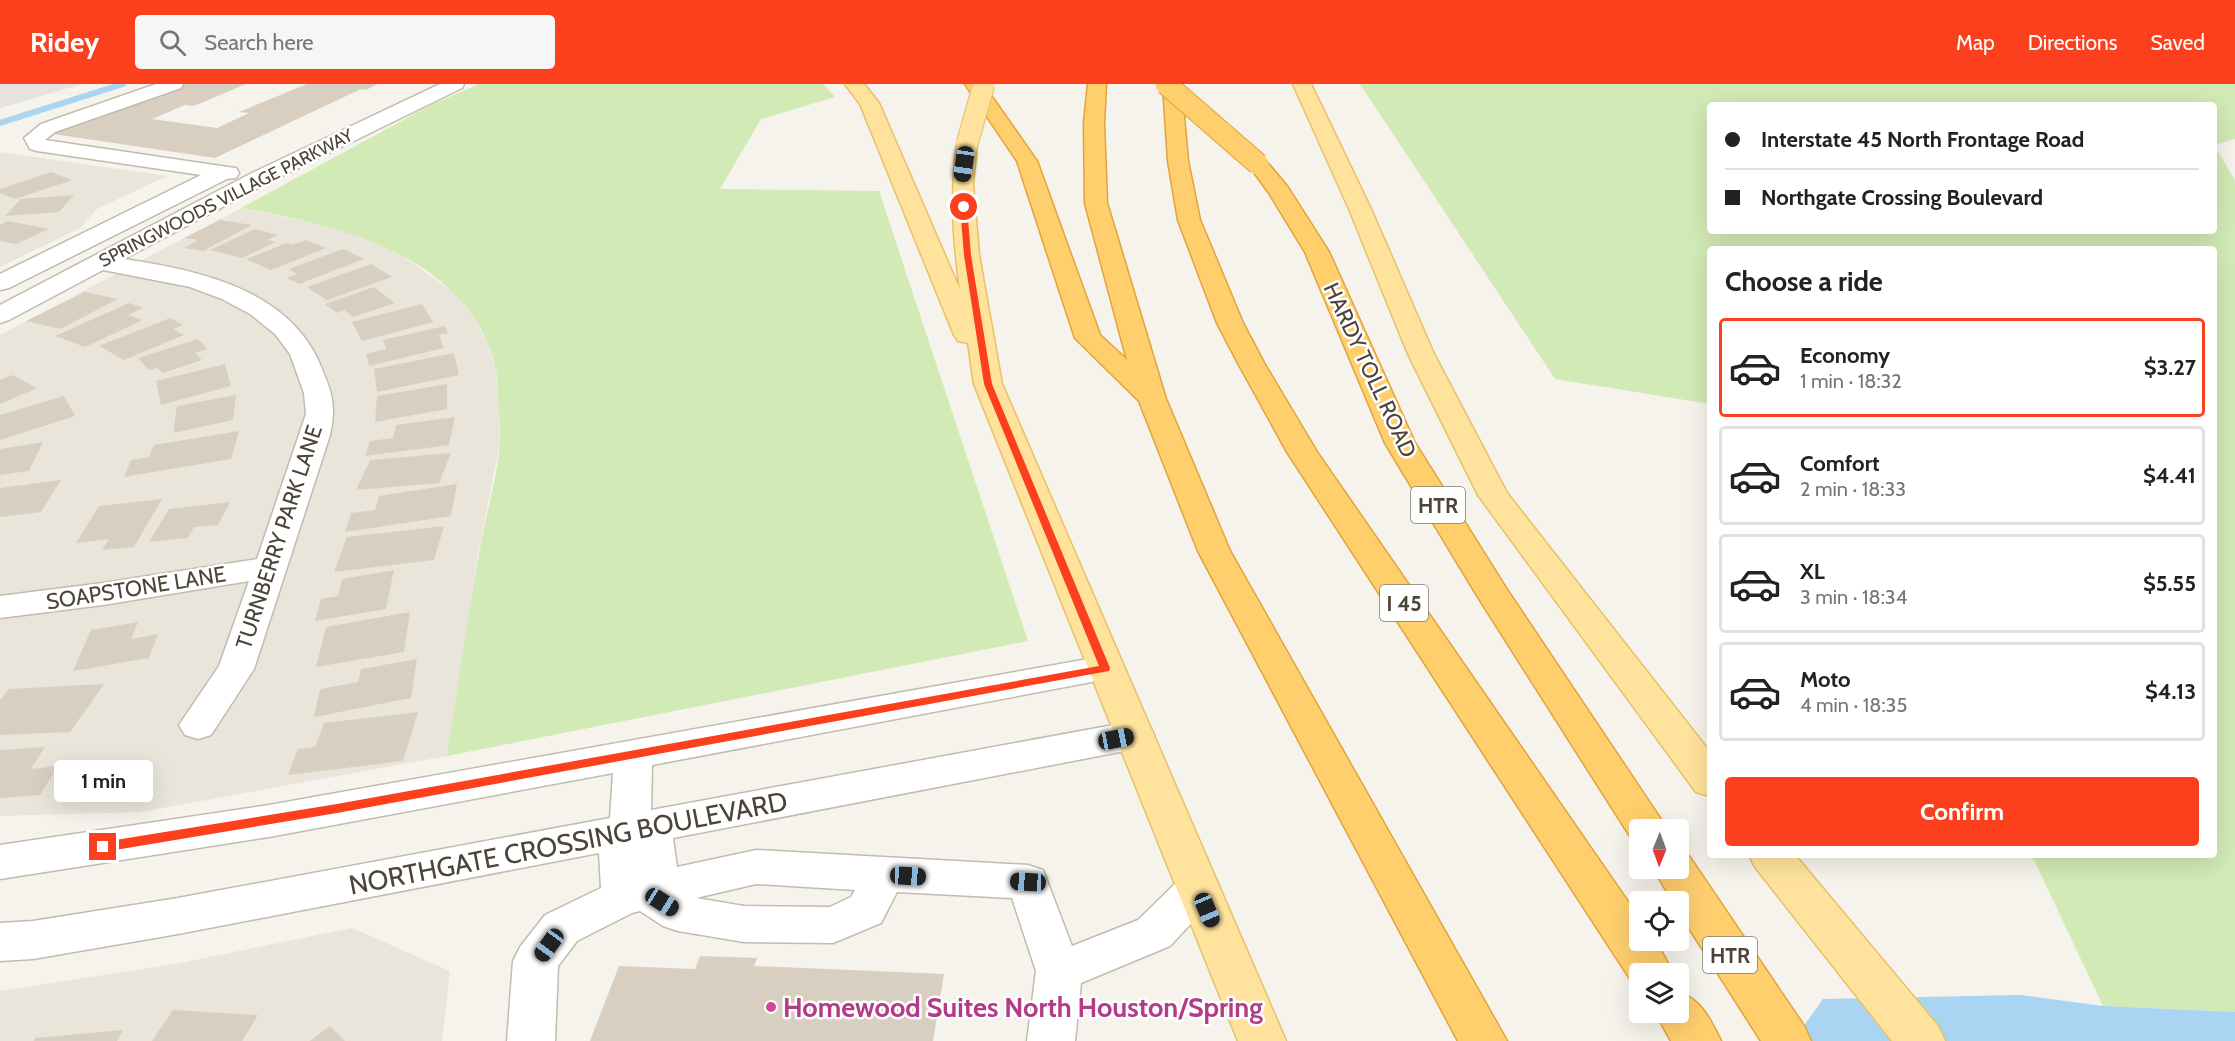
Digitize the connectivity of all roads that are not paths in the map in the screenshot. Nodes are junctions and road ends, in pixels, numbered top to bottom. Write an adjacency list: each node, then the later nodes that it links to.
1 (174, 84): 10 (street)
2 (455, 84): 10 (street, SPRINGWOODS VILLAGE PARKWAY)
3 (854, 84): 14 (main road)
4 (974, 84): 15 (highway)
5 (984, 84): 14 (main road, bridge)
6 (1097, 84): 15 (highway)
7 (1167, 84): 23 (highway, HARDY TOLL ROAD / HTR, bridge)
8 (1172, 84): 32 (highway, I 45)
9 (1302, 84): 22 (main road)
10 (242, 171): 11 (street, SPRINGWOODS VILLAGE PARKWAY); 12 (street, SPRINGWOODS VILLAGE PARKWAY)
11 (101, 263): 13 (street, SPRINGWOODS VILLAGE PARKWAY); 16 (street, TURNBERRY PARK LANE)
12 (0, 283)
13 (0, 315)
14 (988, 384): 18 (main road)
15 (1152, 399): 38 (highway)
16 (272, 567): 17 (street, SOAPSTONE LANE); 19 (street, TURNBERRY PARK LANE)
17 (0, 607)
18 (1105, 668): 20 (main road); 21 (street)
19 (198, 725)
20 (1135, 735): 24 (street, NORTHGATE CROSSING BOULEVARD); 29 (main road)
21 (633, 755): 24 (street); 26 (street)
22 (1707, 777)
23 (1641, 819)
24 (633, 831): 30 (street); 31 (street, NORTHGATE CROSSING BOULEVARD)
25 (1772, 858): 41 (main road)
26 (0, 862)
27 (884, 874): 30 (street); 30 (street); 33 (street)
28 (1681, 879): 40 (highway, HTR)
29 (1198, 888): 33 (street); 37 (main road)
30 (642, 893): 35 (street)
31 (0, 942)
32 (1645, 963)
33 (1059, 971): 36 (street)
34 (1685, 1023): 39 (highway)
35 (531, 1041)
36 (1051, 1041)
37 (1262, 1041)
38 (1483, 1041)
39 (1697, 1041)
40 (1787, 1041)
41 (1921, 1041)

